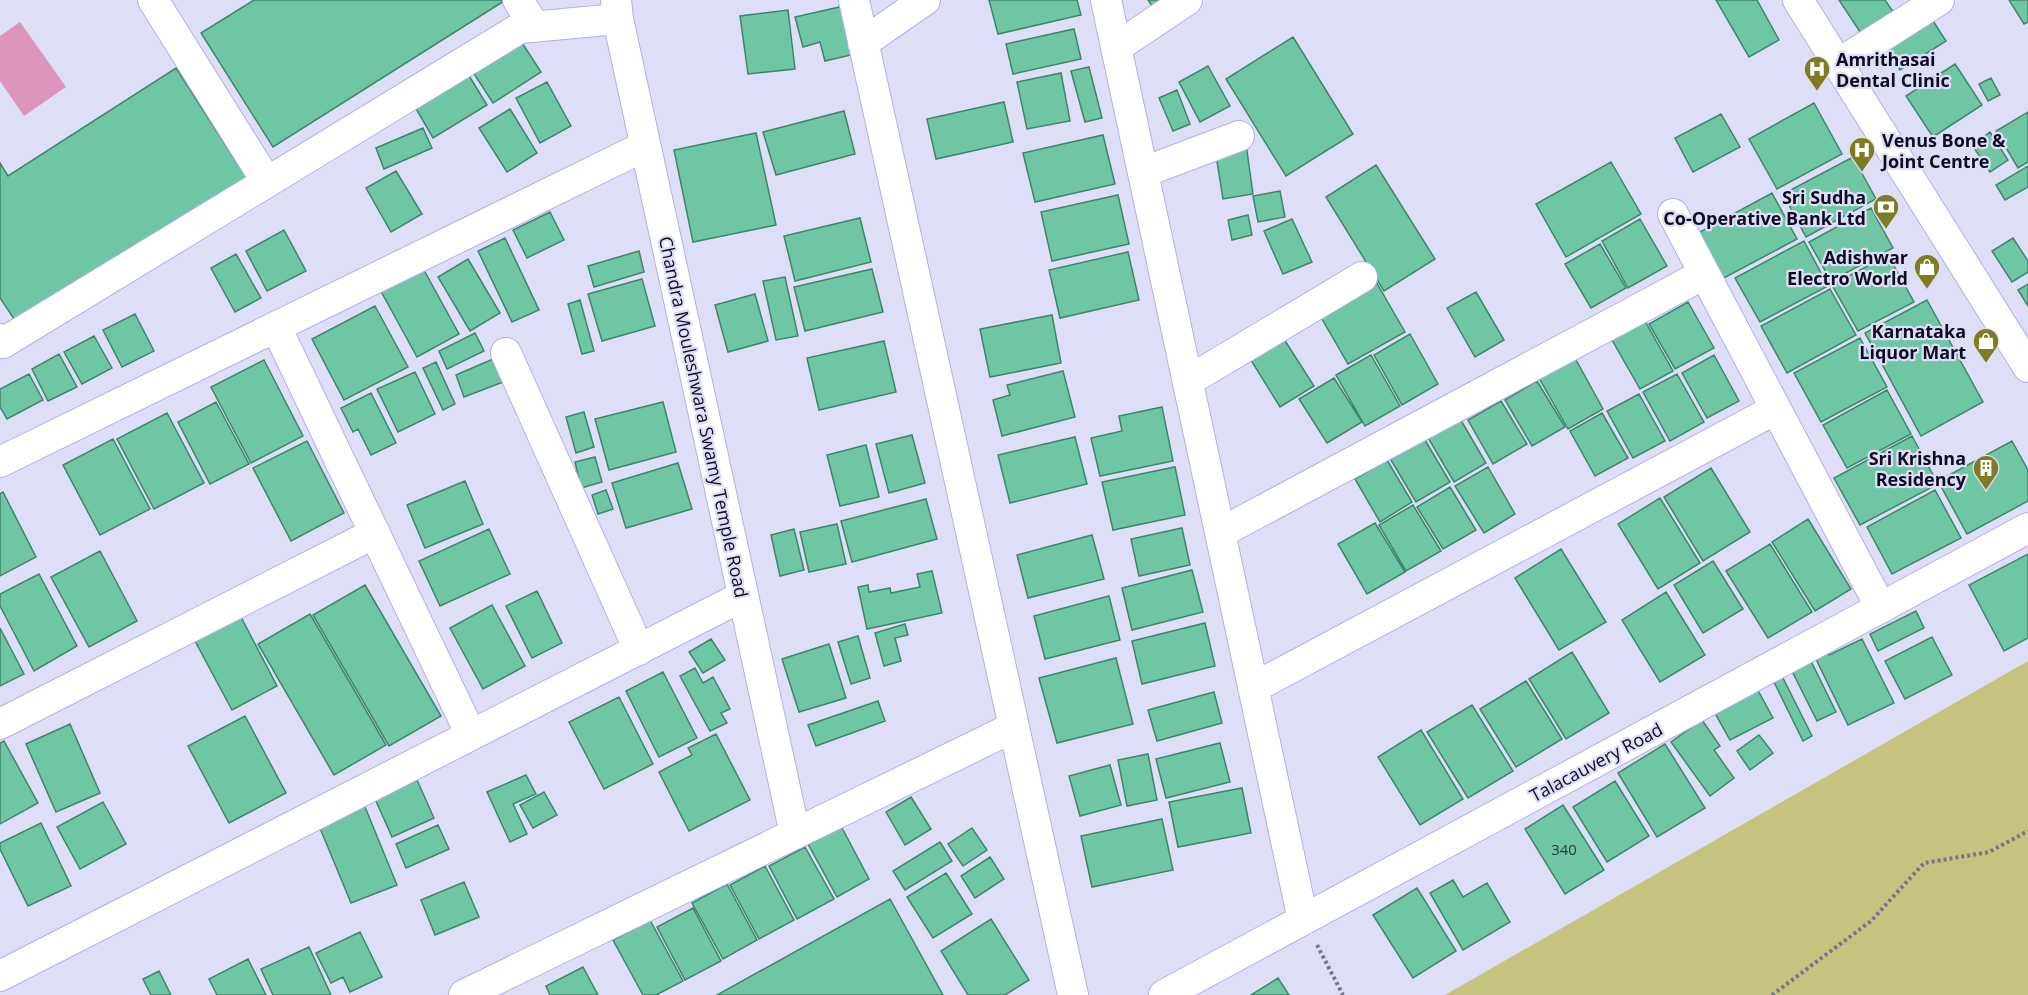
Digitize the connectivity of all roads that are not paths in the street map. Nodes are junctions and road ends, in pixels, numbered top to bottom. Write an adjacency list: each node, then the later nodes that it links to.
1 (153, 0): 17 (street)
2 (518, 0): 10 (street)
3 (854, 0): 11 (street)
4 (925, 0): 11 (street)
5 (1106, 0): 12 (street)
6 (1187, 0): 12 (street)
7 (1798, 0): 13 (street)
8 (1939, 0): 13 (street)
9 (617, 10): 10 (street); 15 (street, Chandra Mouleshwara Swamy Temple Road)
10 (535, 27): 17 (street)
11 (863, 42): 36 (street)
12 (1117, 48): 16 (street)
13 (1838, 64): 24 (street)
14 (1239, 136): 16 (street)
15 (645, 146): 21 (street); 31 (street, Chandra Mouleshwara Swamy Temple Road)
16 (1144, 172): 25 (street)
17 (267, 182): 22 (street)
18 (1673, 214): 19 (street)
19 (1704, 274): 26 (street); 30 (street)
20 (1362, 277): 25 (street)
21 (276, 327): 27 (street); 29 (street)
22 (0, 339)
23 (506, 354): 33 (street)
24 (2028, 367)
25 (1188, 381): 30 (street)
26 (1776, 409): 32 (street); 34 (street)
27 (3, 455)
28 (2028, 528): 32 (street, Talacauvery Road)
29 (375, 533): 35 (street); 37 (street)
30 (1220, 533): 34 (street)
31 (743, 596): 33 (street); 38 (street, Chandra Mouleshwara Swamy Temple Road)
32 (1881, 608): 39 (street, Talacauvery Road)
33 (639, 650): 37 (street)
34 (1253, 688): 39 (street)
35 (0, 724)
36 (1014, 727): 38 (street); 42 (street)
37 (471, 735): 40 (street)
38 (795, 834): 41 (street)
39 (1303, 920): 43 (street, Talacauvery Road)
40 (0, 976)
41 (464, 995)
42 (1073, 995)
43 (1164, 995)

